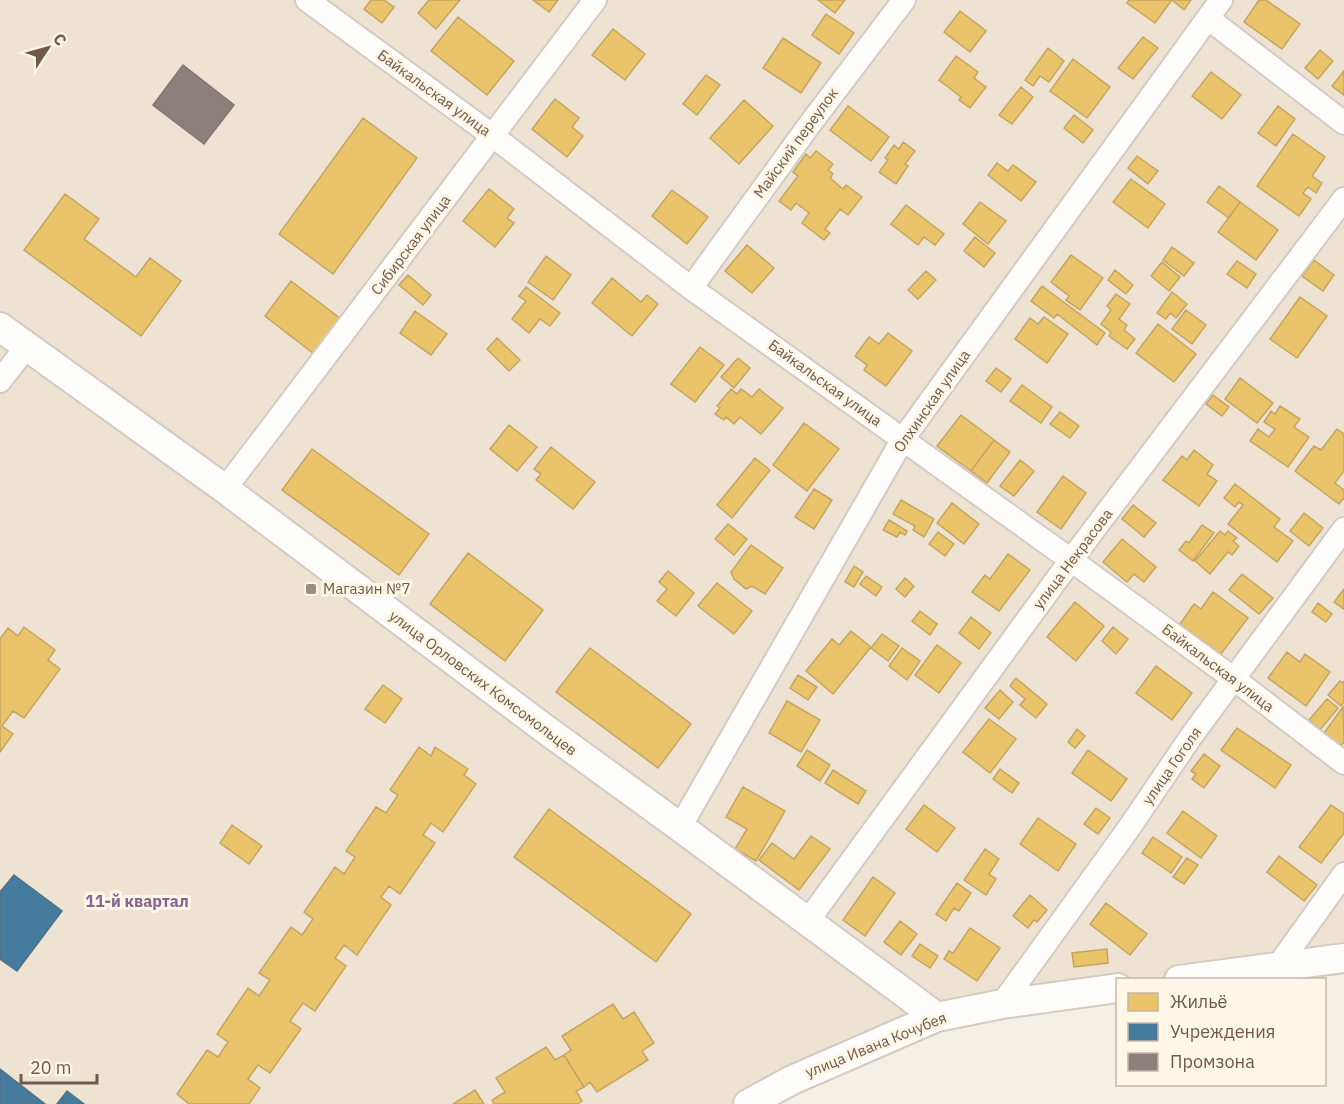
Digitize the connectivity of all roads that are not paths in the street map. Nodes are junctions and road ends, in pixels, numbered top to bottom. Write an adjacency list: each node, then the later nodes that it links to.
1 (307, 0): 7 (street, Байкальская улица)
2 (595, 0): 7 (street, Сибирская улица)
3 (903, 0): 9 (street, Майский переулок)
4 (1221, 0): 5 (street, Олхинская улица)
5 (1209, 19): 6 (street); 13 (street, Олхинская улица)
6 (1344, 123)
7 (493, 136): 9 (street, Байкальская улица); 14 (street, Сибирская улица)
8 (1344, 199): 16 (street, улица Некрасова)
9 (691, 288): 13 (street, Байкальская улица)
10 (0, 327): 11 (street, улица Орловских Комсомольцев)
11 (27, 346): 12 (street); 14 (street, улица Орловских Комсомольцев)
12 (0, 381)
13 (903, 439): 16 (street, Байкальская улица); 19 (street, Олхинская улица)
14 (225, 489): 19 (street, улица Орловских Комсомольцев)
15 (1344, 529): 17 (street, улица Гоголя)
16 (1071, 560): 17 (street, Байкальская улица); 21 (street, улица Некрасова)
17 (1234, 679): 18 (street, Байкальская улица); 26 (street, улица Гоголя)
18 (1344, 763)
19 (680, 827): 21 (street, улица Орловских Комсомольцев)
20 (1344, 874): 23 (street)
21 (807, 922): 27 (street, улица Орловских Комсомольцев)
22 (1344, 958): 23 (street)
23 (1278, 966): 24 (street)
24 (1193, 978)
25 (1116, 988): 26 (street, улица Ивана Кочубея)
26 (1002, 1004): 27 (street, улица Ивана Кочубея)
27 (937, 1017): 28 (street, улица Ивана Кочубея)
28 (748, 1104)

